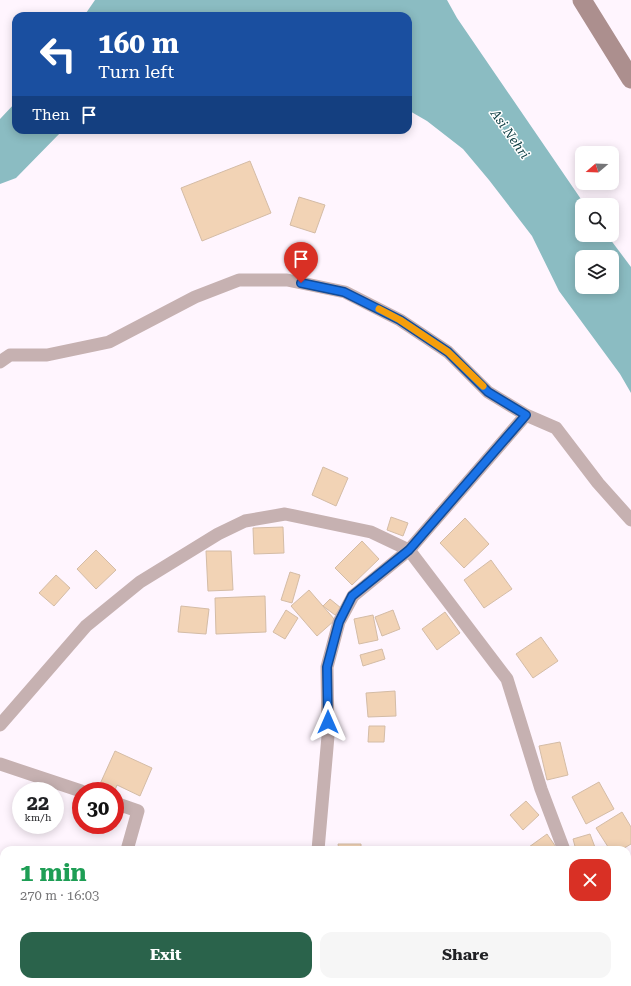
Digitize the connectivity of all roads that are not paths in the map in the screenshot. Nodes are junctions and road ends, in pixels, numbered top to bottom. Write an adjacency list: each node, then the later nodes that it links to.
1 (582, 0): 2 (main road)
2 (631, 79)
3 (0, 362): 4 (street)
4 (526, 415): 5 (street); 6 (street)
5 (631, 520)
6 (409, 550): 7 (street); 12 (street); 13 (street)
7 (0, 725)
8 (0, 764): 9 (street)
9 (72, 788)
10 (124, 806): 11 (street)
11 (128, 846)
12 (318, 846)
13 (562, 846)

